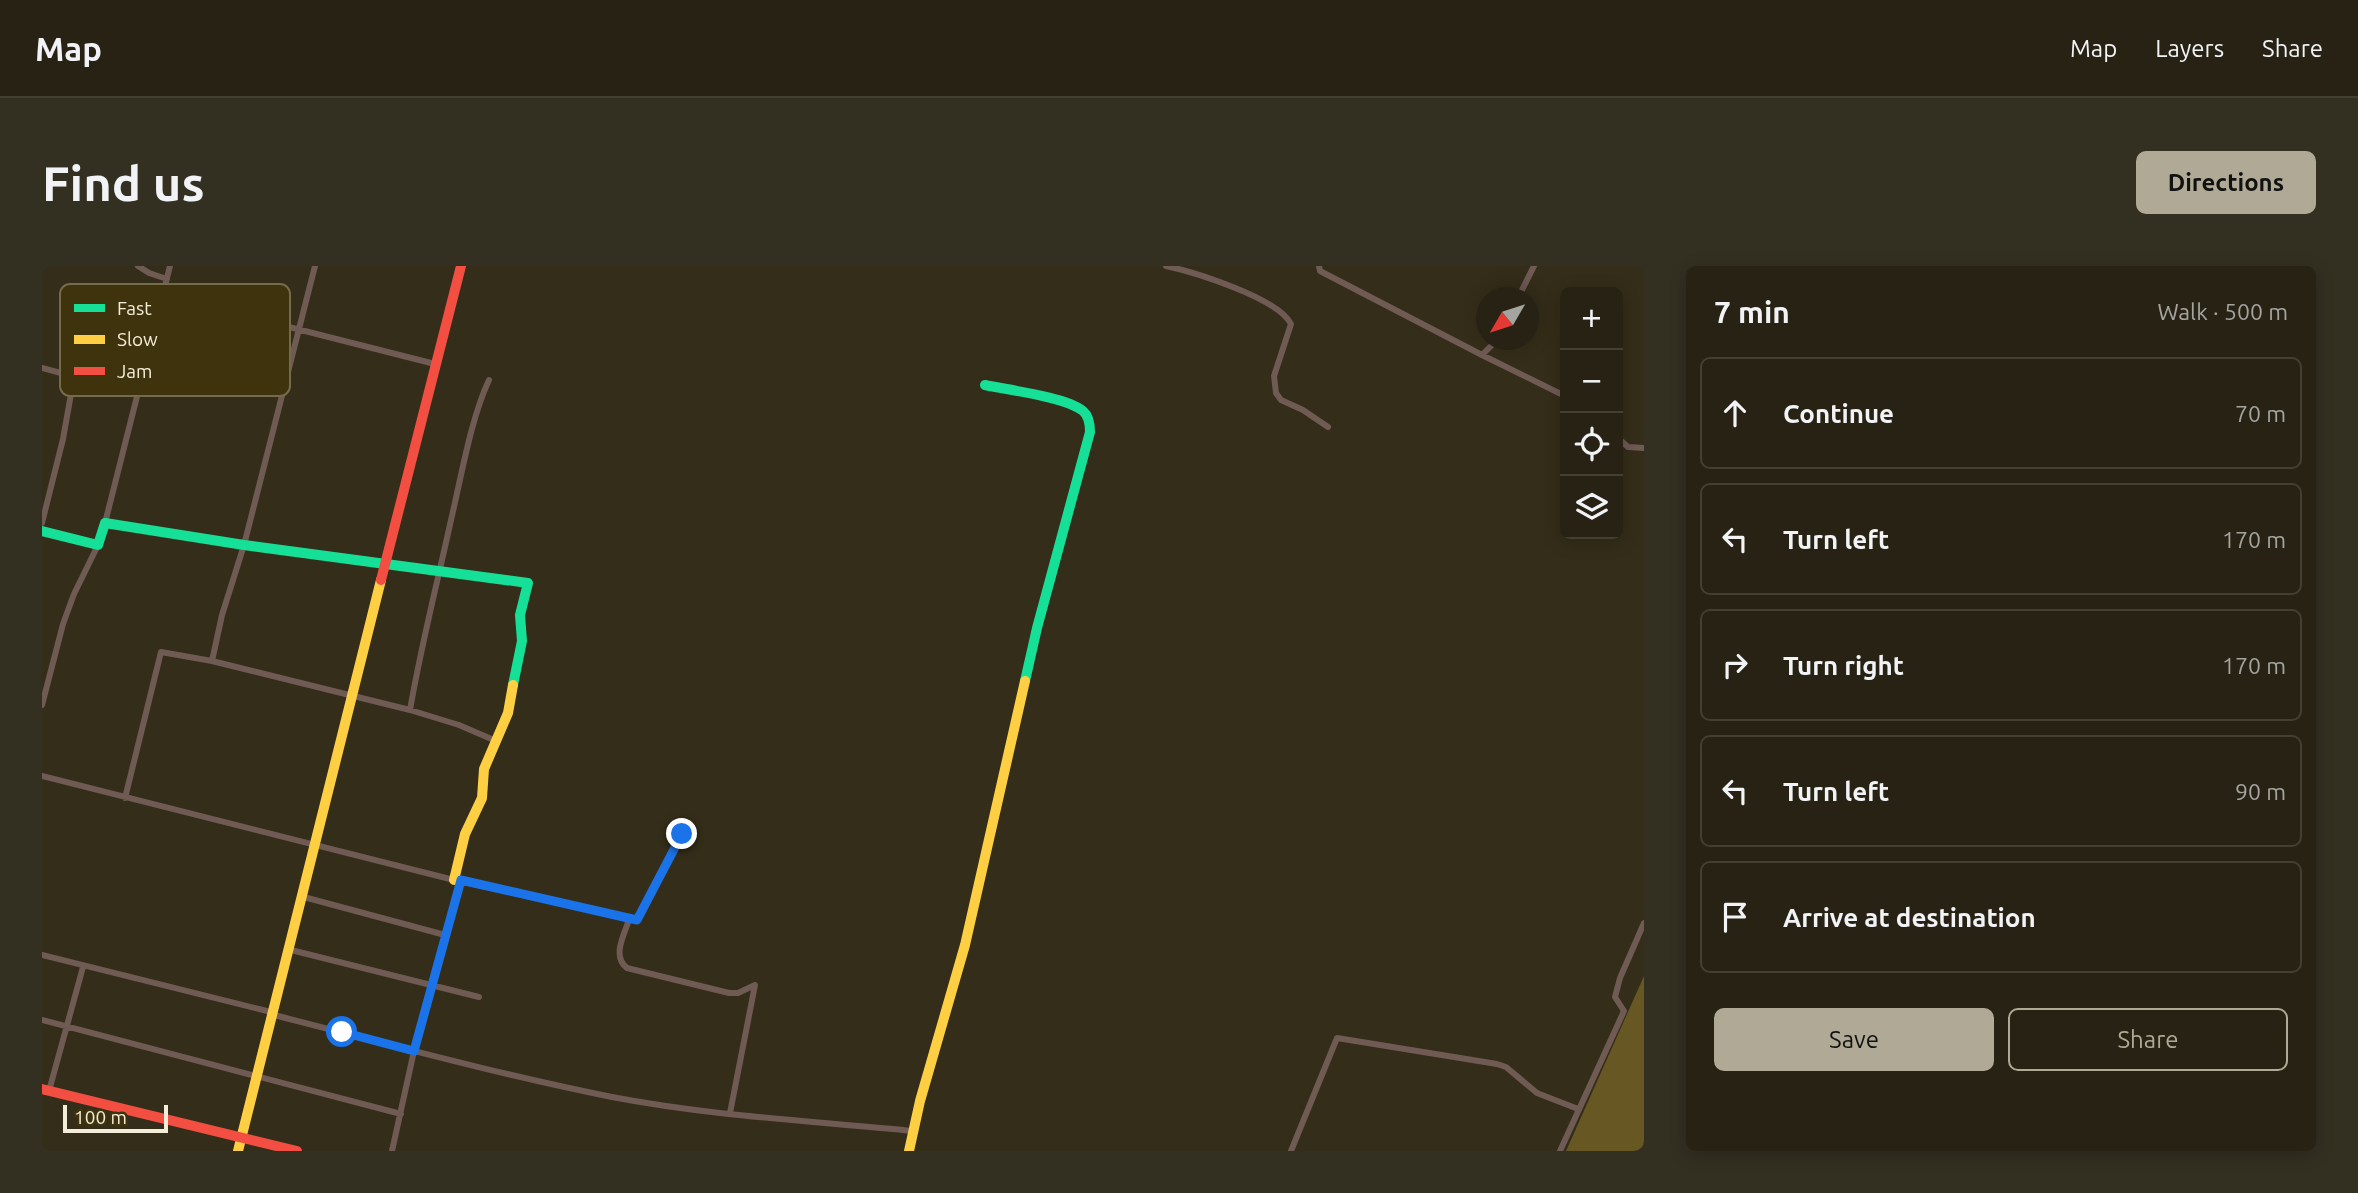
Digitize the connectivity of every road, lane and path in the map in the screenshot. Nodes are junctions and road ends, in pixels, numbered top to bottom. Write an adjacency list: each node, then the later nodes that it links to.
1 (138, 266): 8 (street)
2 (170, 266): 8 (street)
3 (315, 266): 12 (street)
4 (461, 266): 16 (street)
5 (1166, 266): 25 (street)
6 (1319, 266): 14 (street)
7 (1534, 266): 10 (street)
8 (167, 279): 9 (street)
9 (166, 284)
10 (1524, 287)
11 (290, 326): 12 (street)
12 (299, 328): 15 (street); 16 (street)
13 (1487, 350): 14 (street)
14 (1482, 355): 21 (street)
15 (290, 364)
16 (435, 364): 33 (street)
17 (42, 368): 18 (street)
18 (60, 373)
19 (489, 380): 34 (street)
20 (985, 385): 63 (street)
21 (1560, 394)
22 (71, 396): 28 (street)
23 (137, 396): 29 (street)
24 (282, 396): 32 (street)
25 (1328, 427)
26 (1623, 442): 27 (street)
27 (1644, 448)
28 (42, 523)
29 (104, 523): 31 (street); 32 (street)
30 (42, 531): 31 (street)
31 (98, 545): 37 (street)
32 (244, 545): 33 (street); 35 (street)
33 (385, 564): 34 (street); 36 (street)
34 (440, 571): 38 (street); 39 (street)
35 (212, 662): 36 (street); 41 (street)
36 (351, 696): 38 (street); 43 (street)
37 (42, 705)
38 (410, 710): 39 (street)
39 (496, 741): 44 (street)
40 (42, 776): 41 (street)
41 (125, 798): 43 (street)
42 (682, 834): 46 (street)
43 (313, 844): 44 (street); 45 (street)
44 (458, 880): 46 (street); 48 (street)
45 (300, 896): 48 (street); 49 (street)
46 (630, 917): 62 (street)
47 (1644, 923): 60 (street)
48 (445, 935): 52 (street)
49 (287, 949): 52 (street); 54 (street)
50 (42, 955): 51 (street)
51 (83, 967): 54 (street); 56 (street)
52 (431, 986): 53 (street); 57 (street)
53 (479, 997)
54 (270, 1013): 57 (street); 58 (street)
55 (42, 1020): 56 (street)
56 (67, 1026): 58 (street); 59 (street)
57 (414, 1051): 61 (street); 62 (street)
58 (256, 1074): 61 (street); 64 (street)
59 (46, 1090): 64 (street)
60 (1578, 1109): 69 (street); 70 (street)
61 (401, 1114): 67 (street)
62 (730, 1114): 63 (street)
63 (914, 1131): 68 (street)
64 (242, 1137): 65 (street); 66 (street)
65 (238, 1151)
66 (297, 1151)
67 (392, 1151)
68 (909, 1151)
69 (1291, 1151)
70 (1560, 1151)

